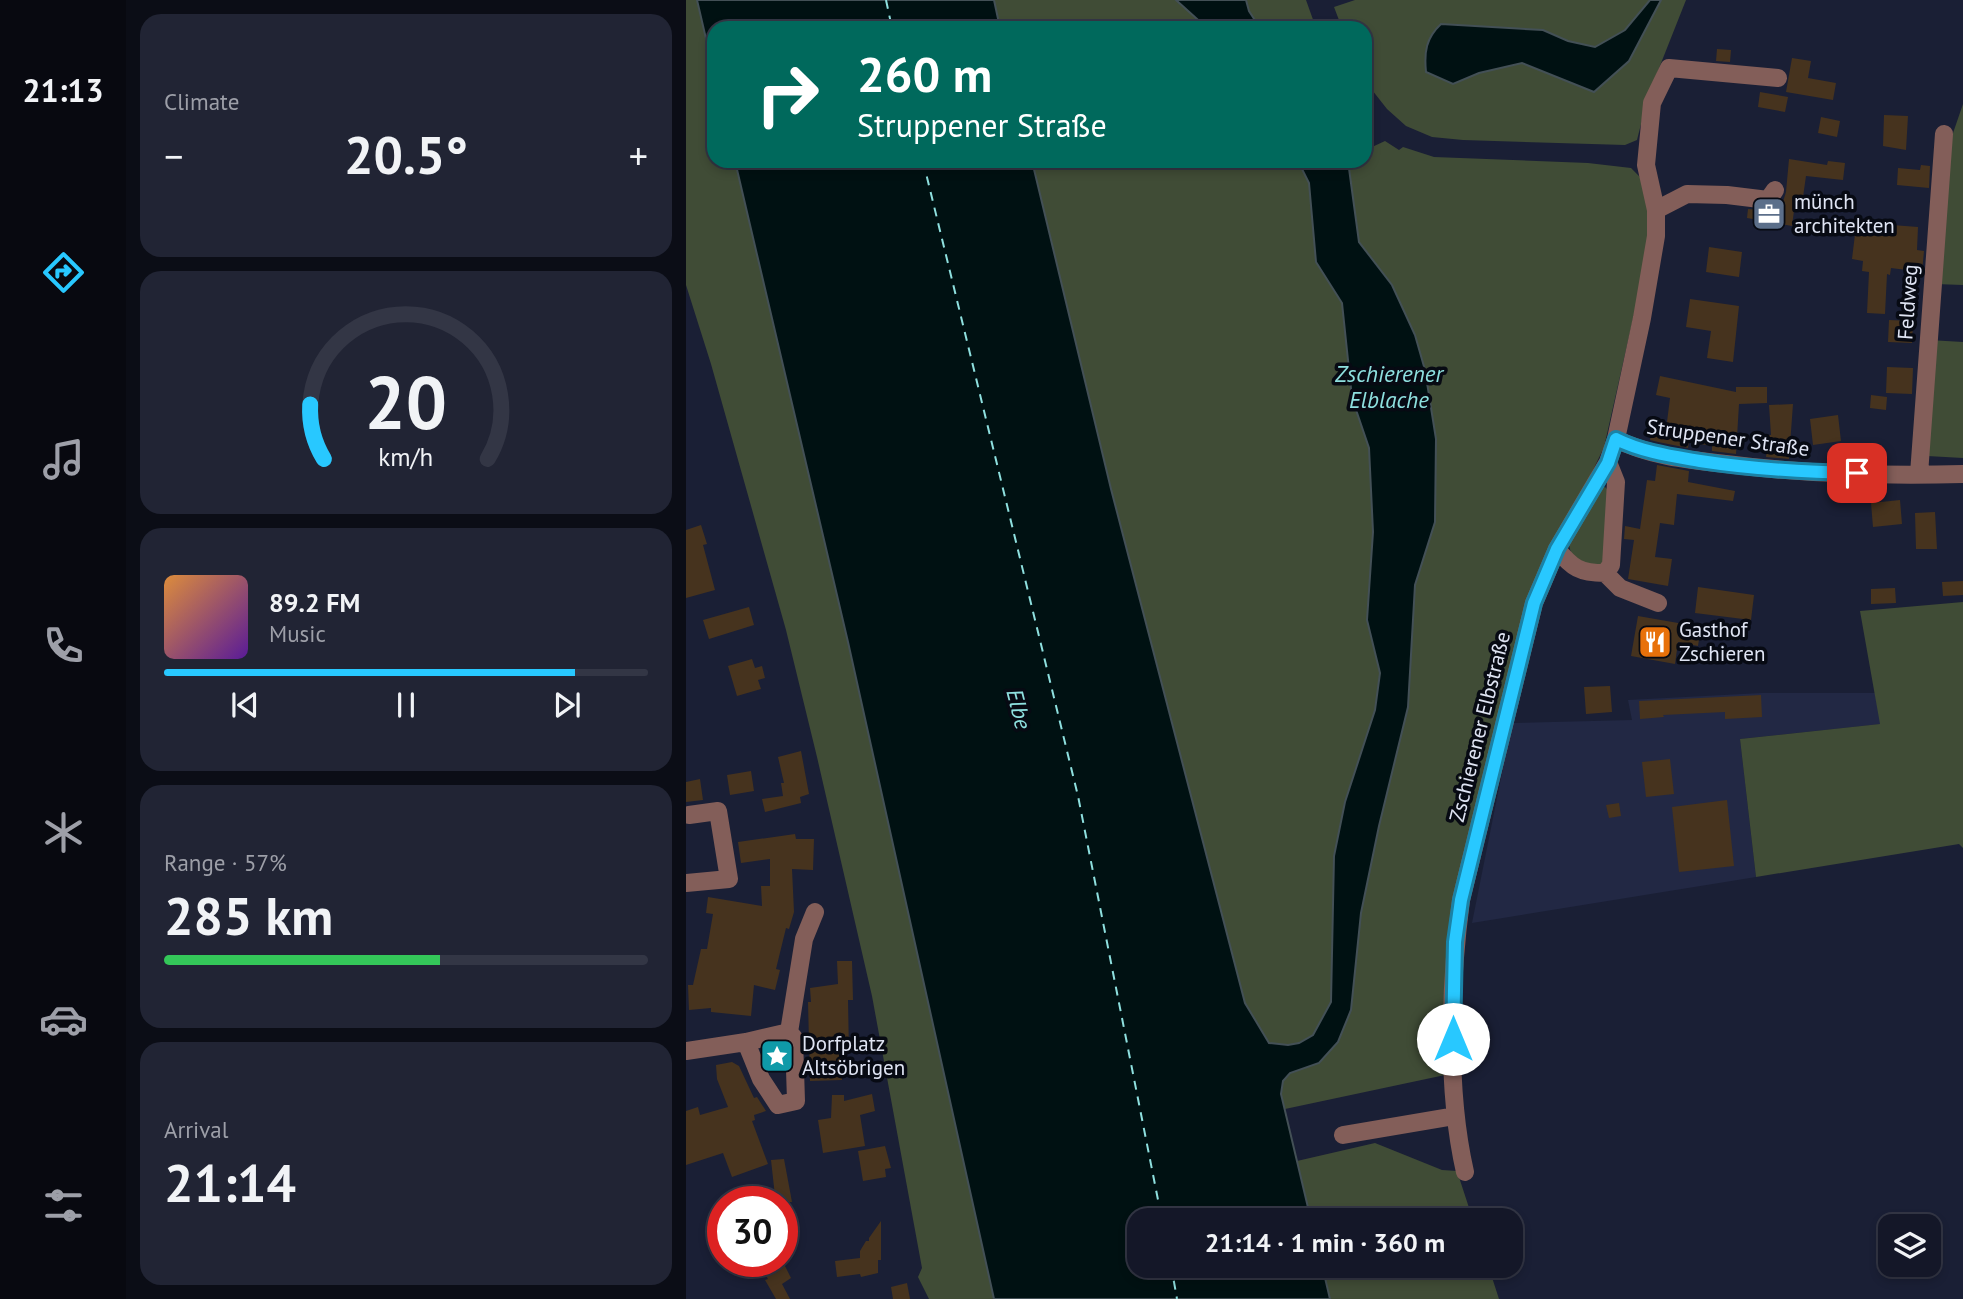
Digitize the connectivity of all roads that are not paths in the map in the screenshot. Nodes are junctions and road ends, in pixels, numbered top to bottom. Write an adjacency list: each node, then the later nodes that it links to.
1 (1778, 78): 4 (street, Zschierener Elbstraße)
2 (1944, 134): 7 (street, Feldweg)
3 (1775, 190): 4 (street)
4 (1656, 210): 5 (street, Zschierener Elbstraße)
5 (1616, 439): 6 (street, Zschierener Elbstraße); 7 (street, Struppener Straße)
6 (1608, 463): 9 (street, Zschierener Elbstraße); 10 (street)
7 (1919, 474): 8 (street, Struppener Straße)
8 (1963, 474)
9 (1557, 549): 10 (street); 18 (street, Zschierener Elbstraße)
10 (1605, 573): 11 (street)
11 (1658, 603)
12 (689, 815): 13 (street)
13 (686, 883)
14 (815, 912): 15 (street)
15 (789, 1032): 16 (street); 16 (street)
16 (746, 1042): 17 (street)
17 (686, 1052)
18 (1455, 1116): 19 (street); 20 (street, Zschierener Elbstraße)
19 (1343, 1135)
20 (1465, 1172)

